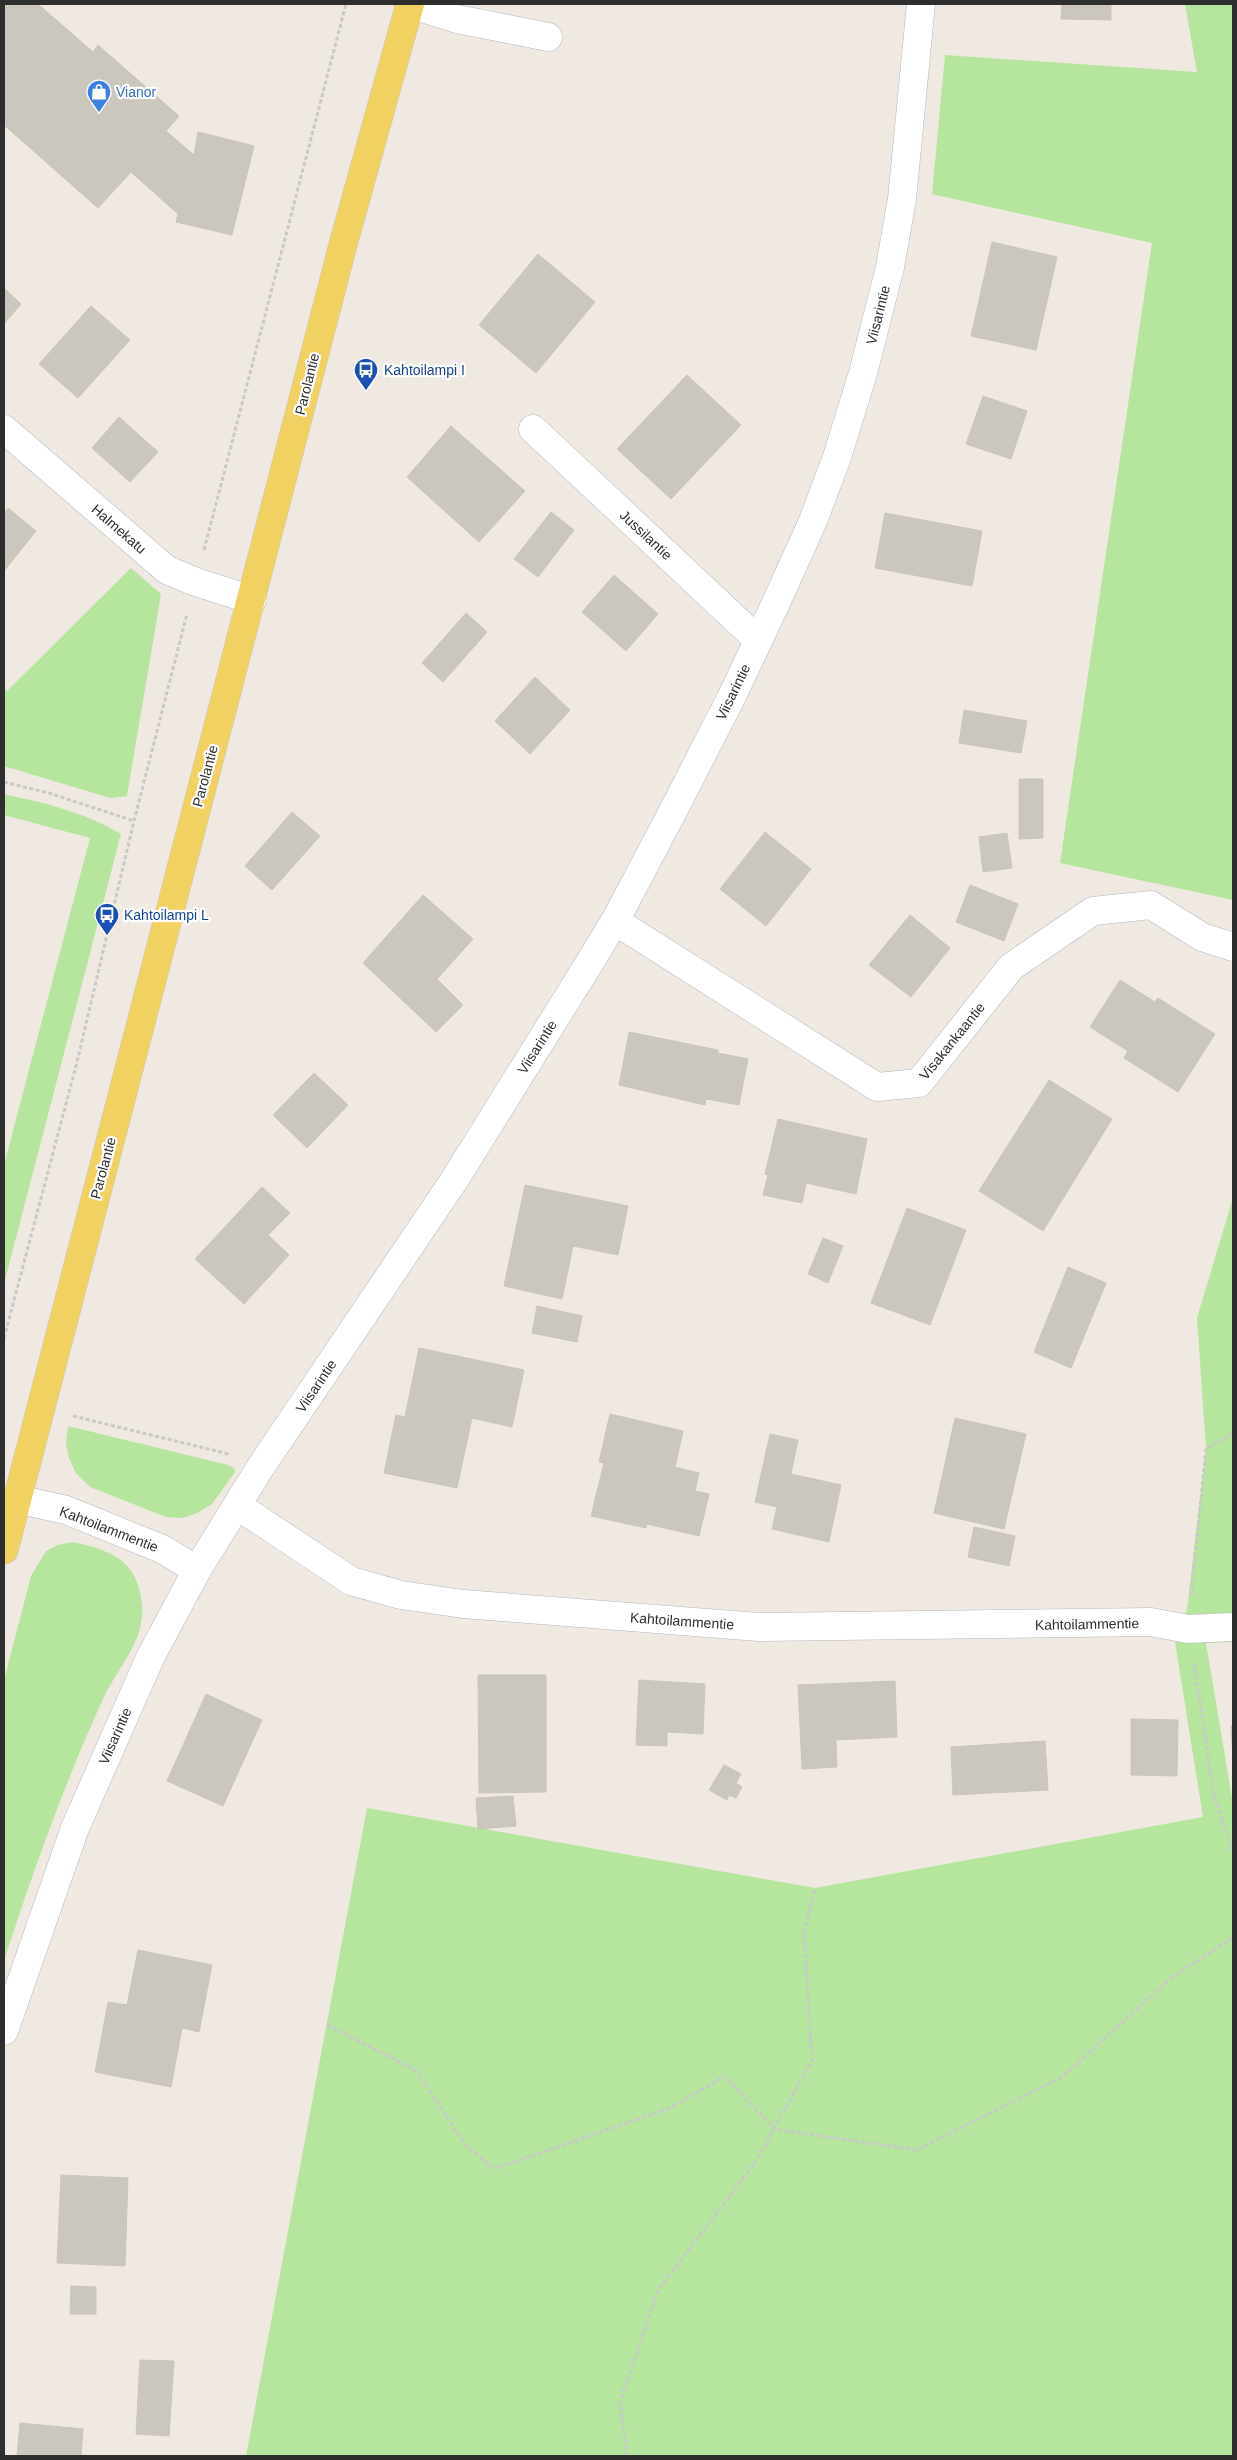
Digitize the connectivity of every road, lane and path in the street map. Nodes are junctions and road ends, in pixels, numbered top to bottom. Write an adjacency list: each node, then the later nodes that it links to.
1 (346, 4): 7 (path)
2 (409, 4): 4 (street); 8 (main road, Parolantie)
3 (921, 4): 9 (street, Viisarintie)
4 (548, 37)
5 (4, 429): 7 (street, Halmekatu)
6 (533, 429): 9 (street, Jussilantie)
7 (196, 582): 8 (street, Halmekatu); 11 (path)
8 (252, 600): 15 (main road, Parolantie)
9 (758, 640): 12 (street, Viisarintie)
10 (4, 782): 11 (path)
11 (134, 821): 14 (path)
12 (615, 921): 13 (street, Visakankaantie); 17 (street, Viisarintie)
13 (1233, 947)
14 (4, 1338)
15 (40, 1409): 17 (path); 18 (main road, Parolantie)
16 (1233, 1432): 23 (path)
17 (260, 1468): 19 (street, Viisarintie)
18 (17, 1499): 20 (main road, Parolantie); 21 (street, Kahtoilammentie)
19 (238, 1506): 21 (street, Viisarintie); 23 (street, Kahtoilammentie)
20 (4, 1550)
21 (197, 1570): 28 (street, Viisarintie)
22 (1233, 1627): 23 (street, Kahtoilammentie)
23 (1188, 1629): 24 (path)
24 (1233, 1853)
25 (815, 1888): 29 (path)
26 (1233, 1938): 29 (path)
27 (327, 2024): 29 (path)
28 (4, 2031)
29 (774, 2129): 30 (path)
30 (627, 2456)

